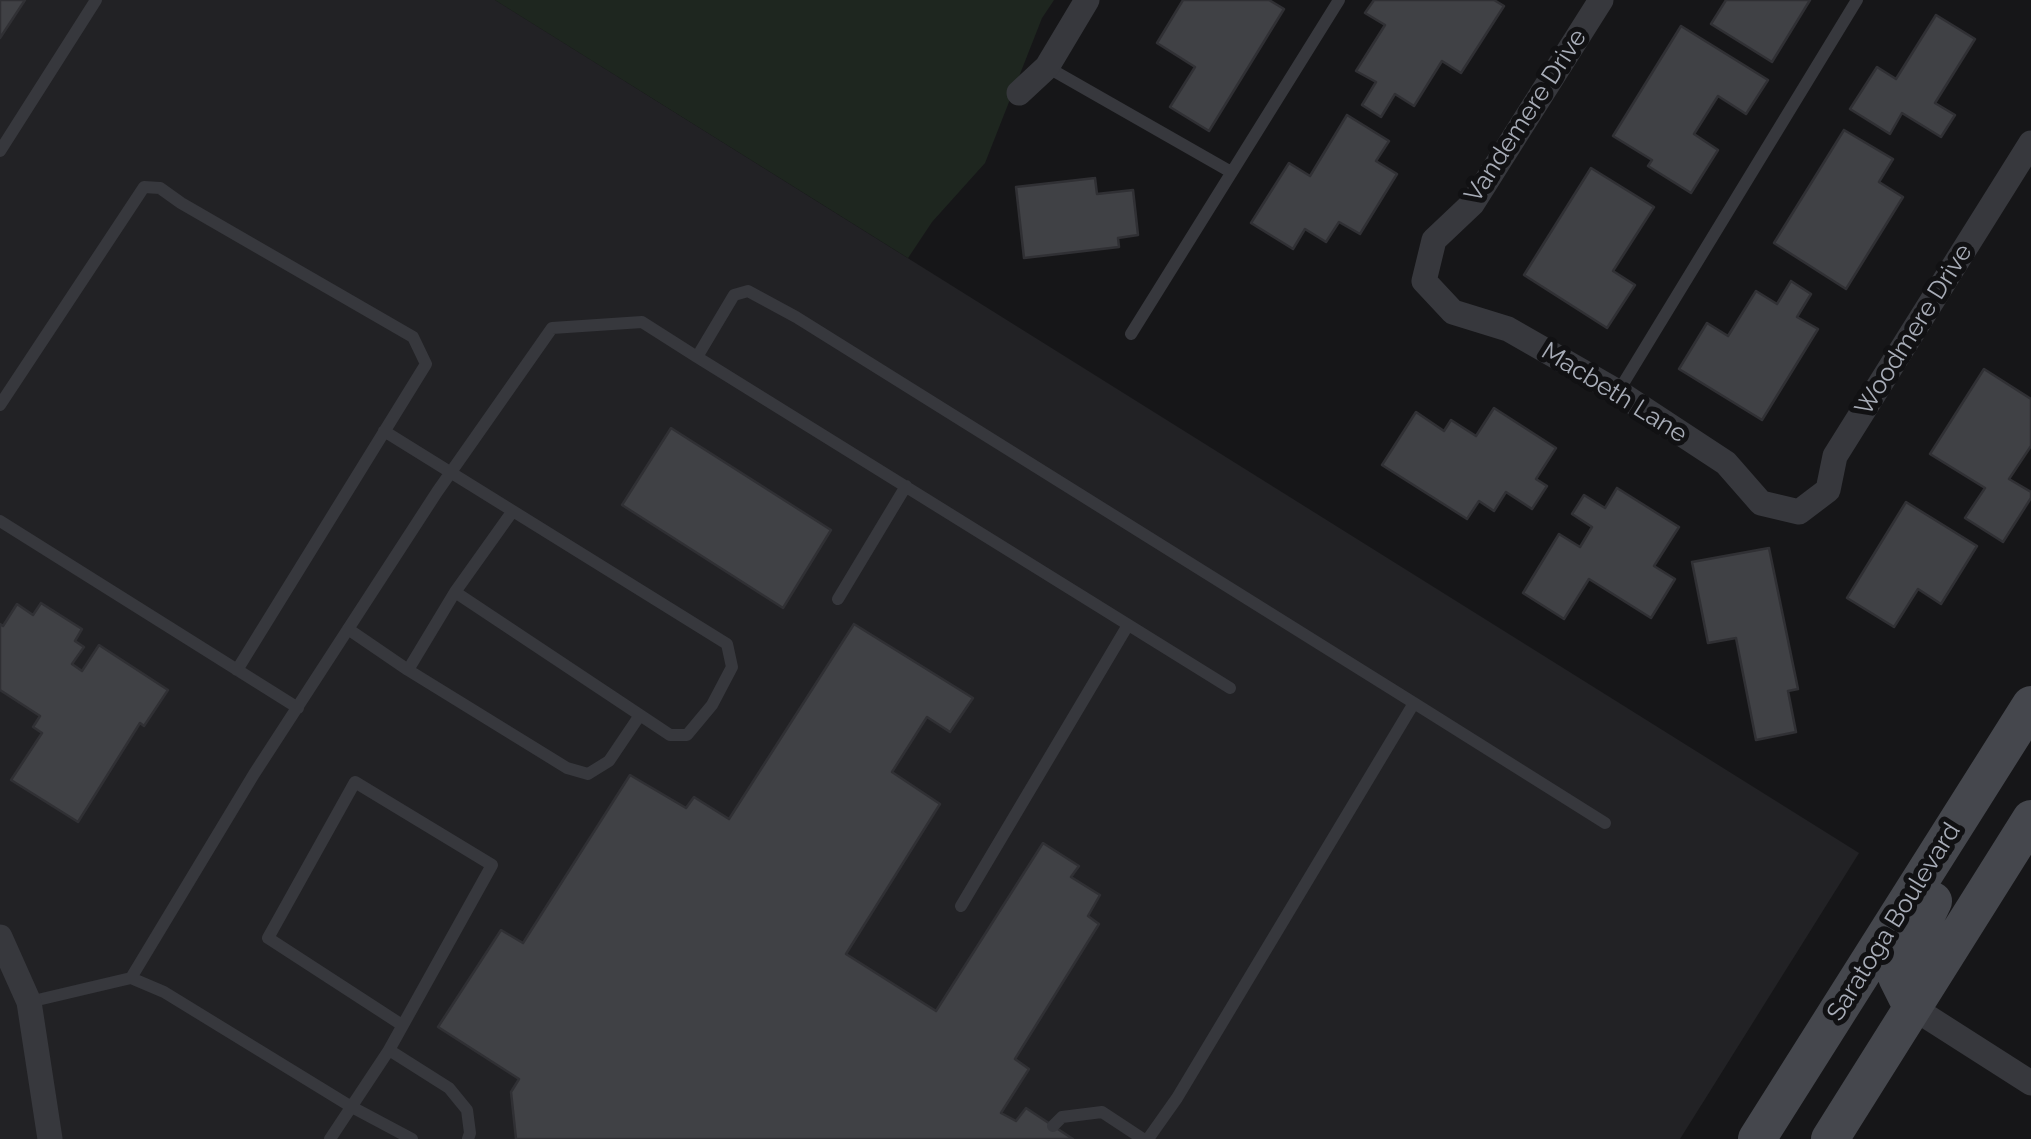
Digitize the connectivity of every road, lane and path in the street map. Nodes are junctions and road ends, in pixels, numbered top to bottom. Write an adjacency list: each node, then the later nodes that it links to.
1 (96, 0): 9 (lane)
2 (1088, 0): 6 (street)
3 (1338, 0): 10 (lane)
4 (1601, 0): 11 (street, Vandemere Drive)
5 (1857, 0): 14 (lane)
6 (1047, 67): 7 (street); 10 (lane)
7 (1019, 93)
8 (2031, 143): 20 (street, Woodmere Drive)
9 (0, 151)
10 (1231, 172): 12 (lane)
11 (1424, 281): 14 (street, Macbeth Lane)
12 (1131, 334)
13 (697, 356): 17 (lane); 18 (lane); 29 (lane)
14 (1618, 392): 20 (street, Macbeth Lane)
15 (0, 406): 16 (lane)
16 (384, 431): 17 (lane); 26 (lane)
17 (450, 475): 19 (lane); 25 (lane)
18 (906, 486): 23 (lane); 24 (lane)
19 (512, 512): 22 (lane); 32 (lane)
20 (1799, 512)
21 (0, 521): 26 (lane)
22 (456, 592): 27 (lane); 32 (lane)
23 (838, 599)
24 (1128, 625): 28 (lane); 36 (lane)
25 (348, 629): 27 (lane); 31 (lane)
26 (237, 670): 31 (lane)
27 (408, 670): 32 (lane)
28 (1230, 688)
29 (1414, 703): 35 (lane); 50 (lane)
30 (2031, 704): 33 (main road, Saratoga Boulevard)
31 (298, 708): 38 (lane)
32 (640, 715)
33 (1982, 783): 40 (main road); 51 (main road, Saratoga Boulevard)
34 (2031, 819): 40 (main road)
35 (1605, 823)
36 (961, 906)
37 (0, 937): 39 (street)
38 (131, 978): 39 (lane); 44 (lane)
39 (29, 1002): 46 (street)
40 (1912, 1008): 43 (street); 52 (main road)
41 (402, 1026): 41 (lane); 42 (lane)
42 (389, 1050): 44 (lane); 49 (lane)
43 (2031, 1084)
44 (350, 1106): 47 (lane); 48 (lane)
45 (1053, 1126): 50 (lane)
46 (50, 1139)
47 (330, 1139)
48 (412, 1139)
49 (468, 1139)
50 (1145, 1139)
51 (1758, 1139)
52 (1830, 1139)

